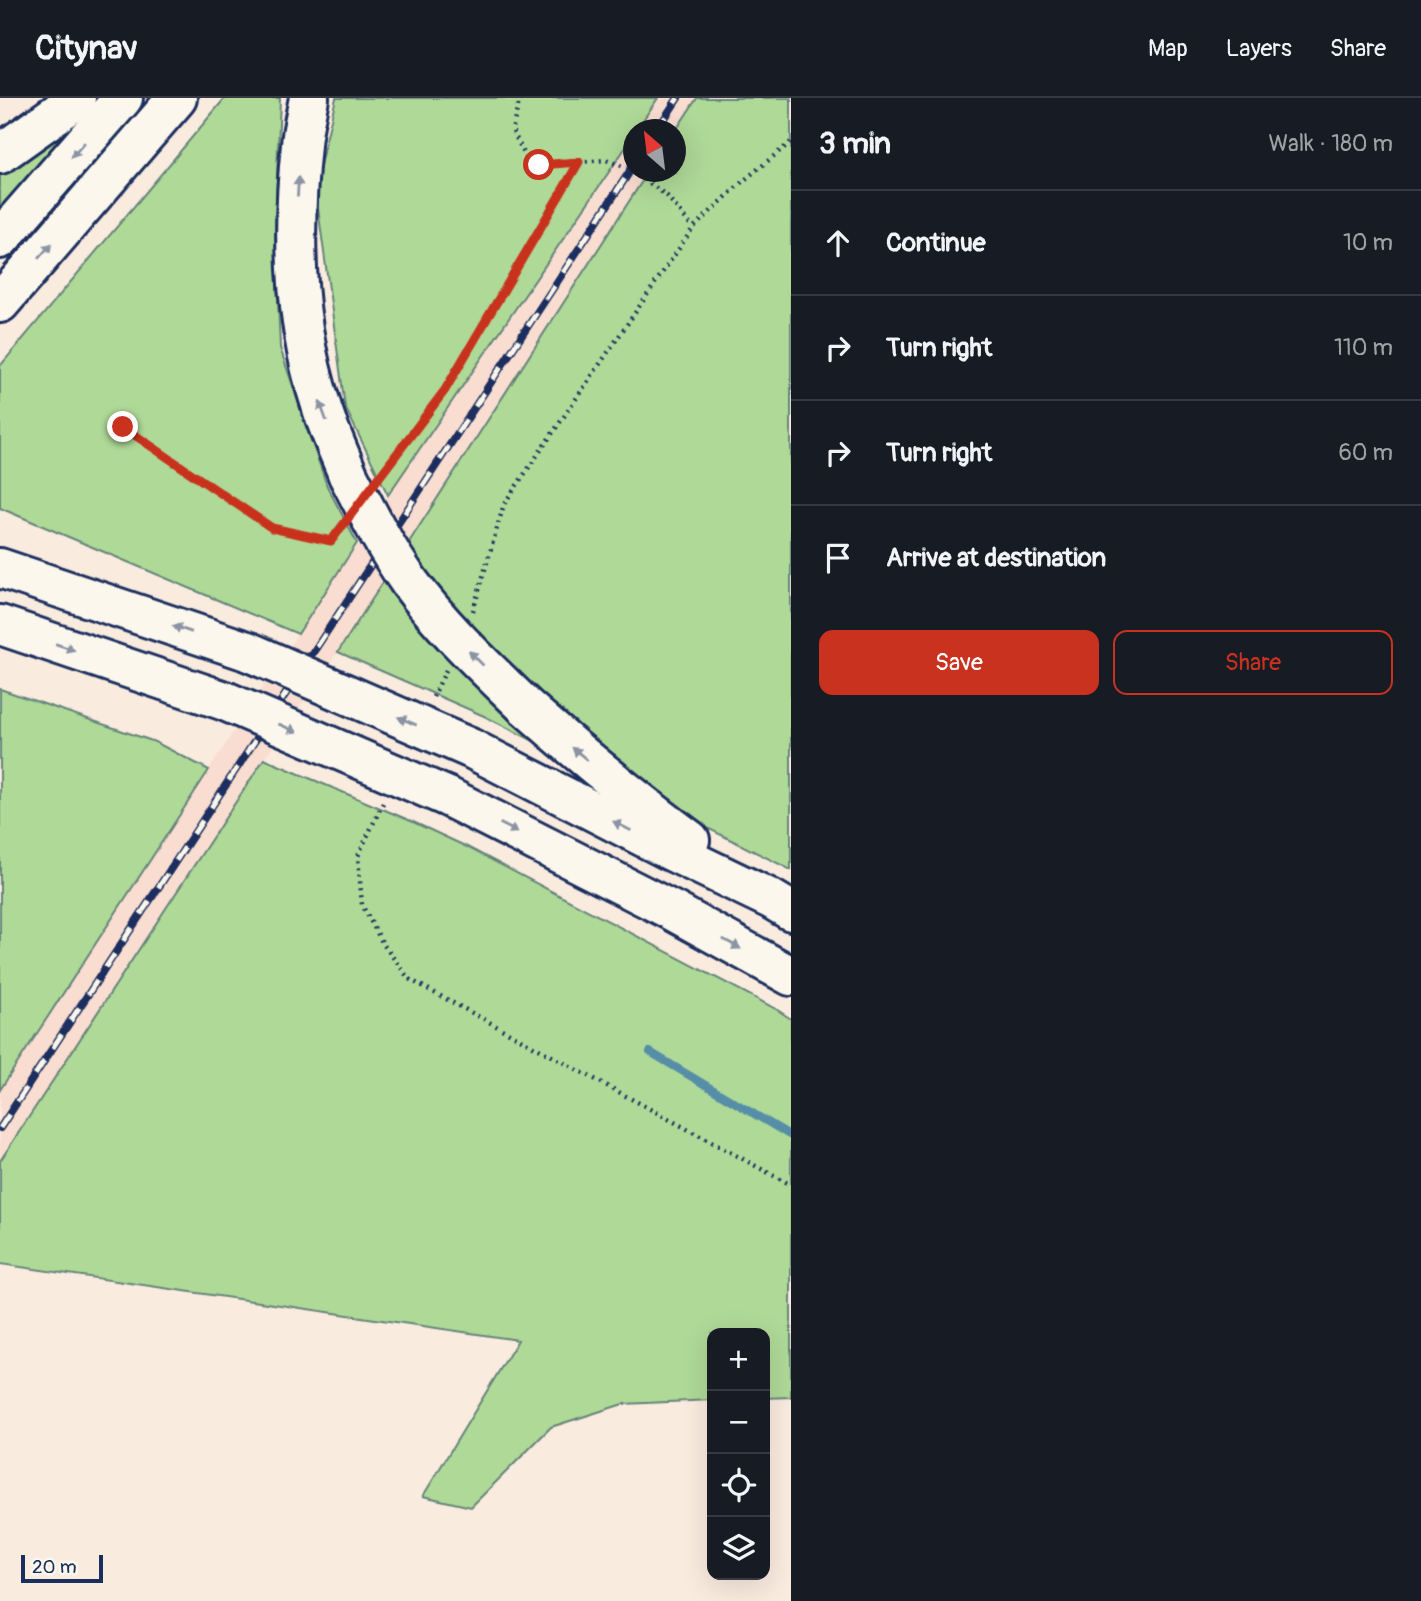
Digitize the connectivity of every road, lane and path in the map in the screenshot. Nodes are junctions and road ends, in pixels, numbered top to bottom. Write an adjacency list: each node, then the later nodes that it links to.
1 (76, 98): 6 (highway)
2 (122, 98): 9 (highway, one-way to 9)
3 (177, 98): 10 (highway, one-way to 3)
4 (309, 98): 12 (highway, one-way to 4)
5 (520, 98): 7 (path)
6 (0, 154)
7 (579, 162): 8 (path); 12 (path)
8 (693, 229)
9 (0, 239)
10 (0, 303)
11 (123, 427): 13 (path)
12 (364, 476): 16 (highway, one-way to 12, bridge)
13 (347, 519)
14 (0, 568): 16 (highway, one-way to 14, bridge)
15 (0, 625): 17 (highway, one-way to 17, bridge)
16 (781, 905)
17 (791, 976)

